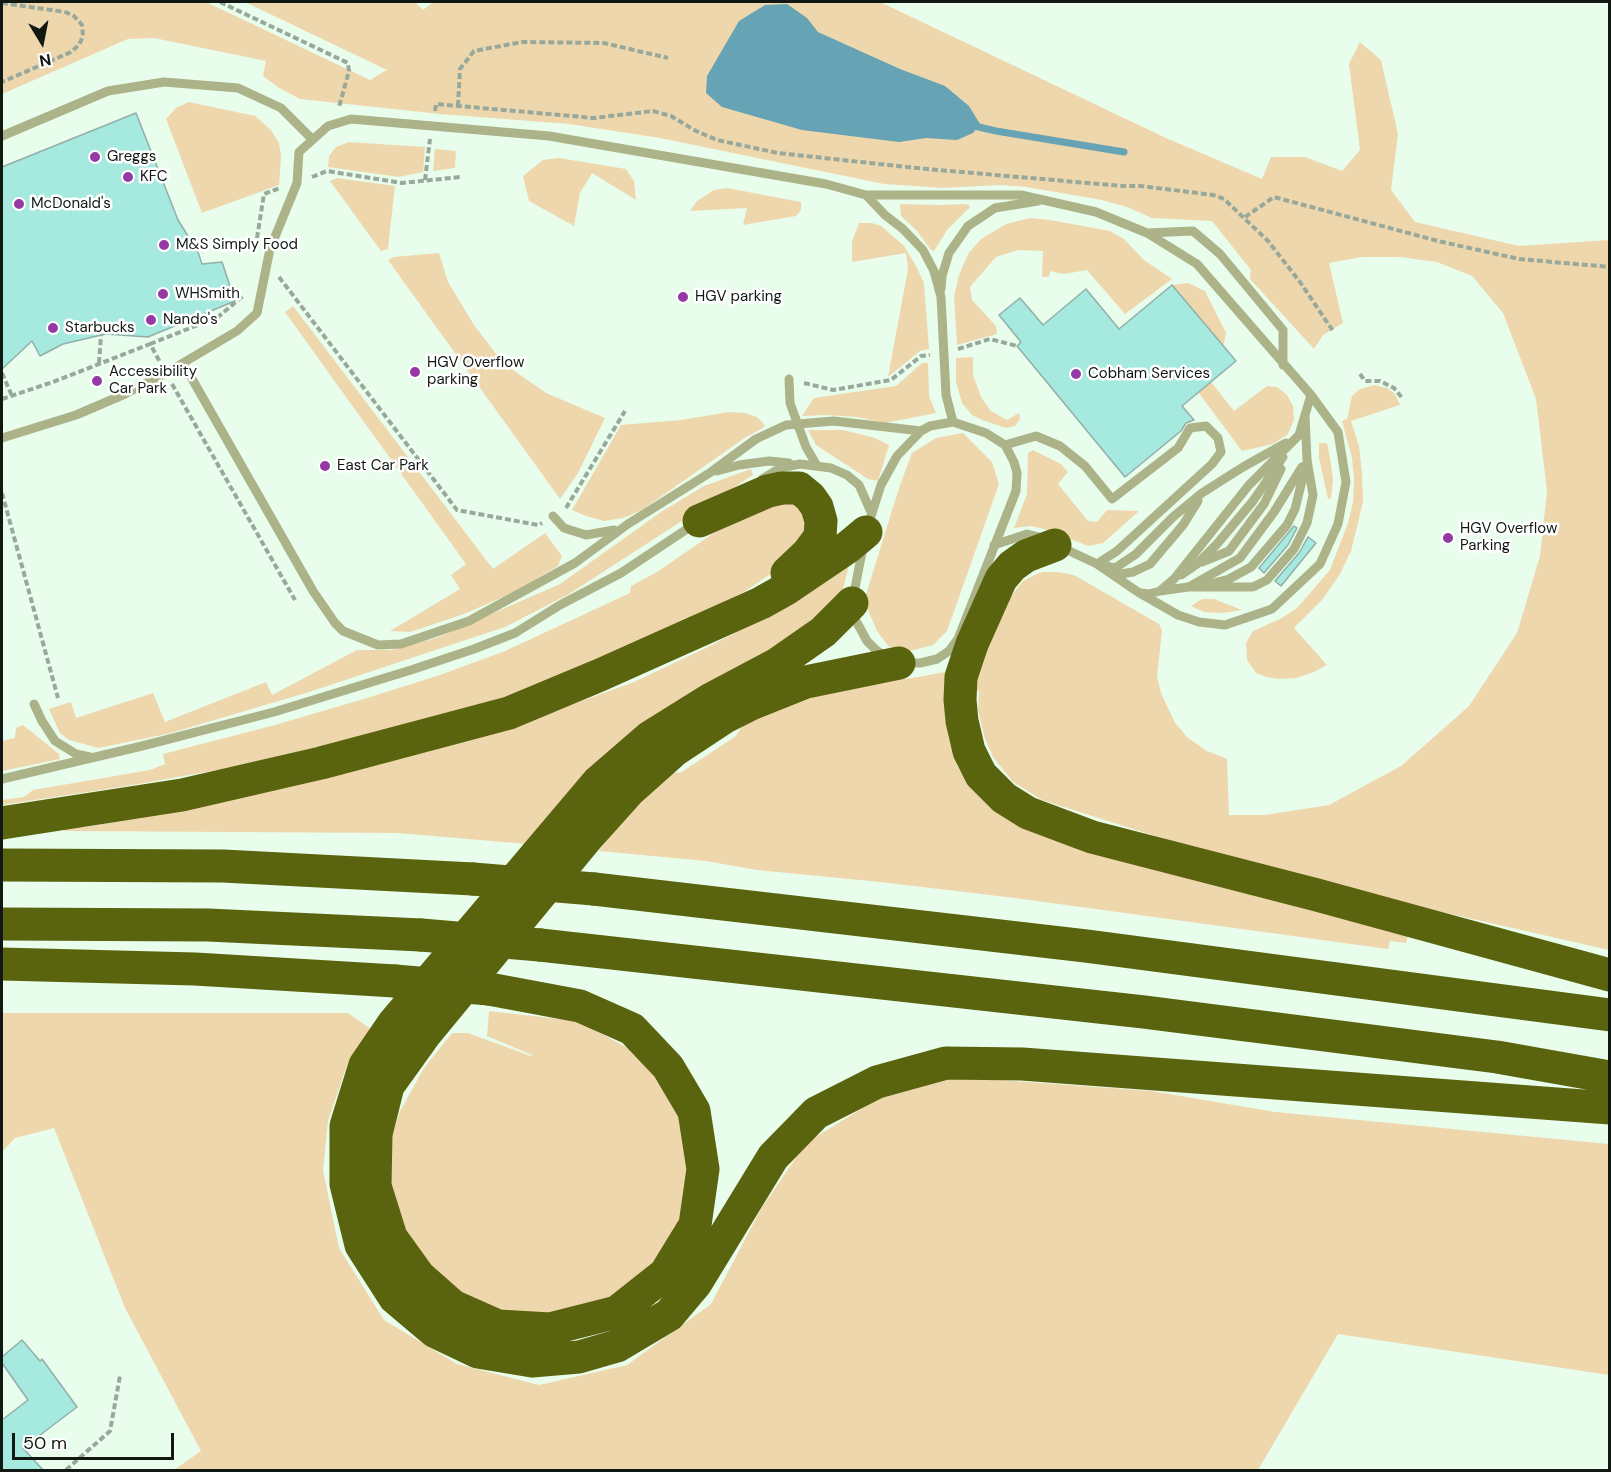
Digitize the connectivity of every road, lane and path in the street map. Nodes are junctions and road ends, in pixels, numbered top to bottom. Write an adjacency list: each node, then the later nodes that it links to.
1 (220, 2): 6 (path)
2 (2, 3): 4 (path)
3 (668, 58): 5 (path)
4 (2, 82)
5 (458, 106): 7 (path); 15 (path)
6 (328, 126): 7 (lane); 9 (lane)
7 (432, 127): 11 (path); 13 (lane)
8 (2, 136): 9 (lane)
9 (312, 139): 12 (lane)
10 (460, 177): 11 (path)
11 (425, 180): 12 (path)
12 (297, 183): 17 (lane); 17 (path)
13 (866, 195): 14 (lane); 20 (lane)
14 (1043, 200): 16 (lane); 20 (lane)
15 (1245, 217): 18 (path); 21 (path)
16 (1147, 233): 28 (lane); 28 (lane)
17 (268, 262): 27 (lane); 51 (path)
18 (1610, 267)
19 (246, 288): 23 (path)
20 (941, 297): 25 (lane)
21 (1333, 331)
22 (101, 335): 26 (path)
23 (150, 344): 26 (path); 30 (path)
24 (1017, 346): 25 (path)
25 (944, 354): 32 (path); 39 (lane)
26 (99, 363): 34 (path)
27 (183, 363): 30 (lane); 54 (lane)
28 (1283, 364): 33 (lane)
29 (2, 373): 34 (path)
30 (166, 373): 43 (lane); 64 (path)
31 (1360, 374): 36 (path)
32 (789, 379): 40 (lane)
33 (1311, 395): 38 (lane); 63 (lane)
34 (12, 396): 35 (path)
35 (2, 399)
36 (1403, 399)
37 (625, 411): 51 (path)
38 (1305, 415): 42 (lane); 45 (lane)
39 (953, 422): 41 (lane); 44 (lane)
40 (797, 424): 41 (lane); 47 (lane); 48 (lane)
41 (921, 431): 53 (lane)
42 (1298, 436): 50 (lane); 58 (lane); 58 (lane); 60 (lane)
43 (2, 438)
44 (1005, 445): 55 (lane); 57 (lane)
45 (1307, 460): 61 (lane); 61 (lane); 61 (lane)
46 (800, 464): 47 (lane); 48 (lane); 52 (lane)
47 (816, 464): 53 (lane)
48 (711, 472): 54 (lane)
49 (2, 493): 68 (path)
50 (1202, 493): 57 (lane); 59 (lane)
51 (553, 516): 54 (lane)
52 (699, 521): 66 (highway); 70 (lane)
53 (869, 522): 65 (lane); 66 (highway)
54 (628, 524)
55 (994, 545): 56 (lane); 67 (lane)
56 (1055, 545): 57 (lane); 76 (highway)
57 (1097, 564): 59 (lane)
58 (1197, 564): 60 (lane)
59 (1114, 575): 63 (lane)
60 (1174, 579): 62 (lane)
61 (1193, 587): 62 (lane)
62 (1160, 591): 63 (lane)
63 (1138, 592)
64 (295, 600)
65 (852, 603): 67 (lane); 79 (highway)
66 (728, 617): 72 (highway)
67 (899, 663): 75 (highway, bridge)
68 (58, 698)
69 (34, 704): 70 (lane)
70 (92, 758): 71 (lane)
71 (2, 779)
72 (2, 823)
73 (2, 865): 77 (highway, bridge)
74 (2, 924): 78 (highway, bridge)
75 (2, 964)
76 (1610, 975)
77 (1610, 1015)
78 (1610, 1077)
79 (1610, 1108)
80 (120, 1376): 81 (path)
81 (66, 1470)

